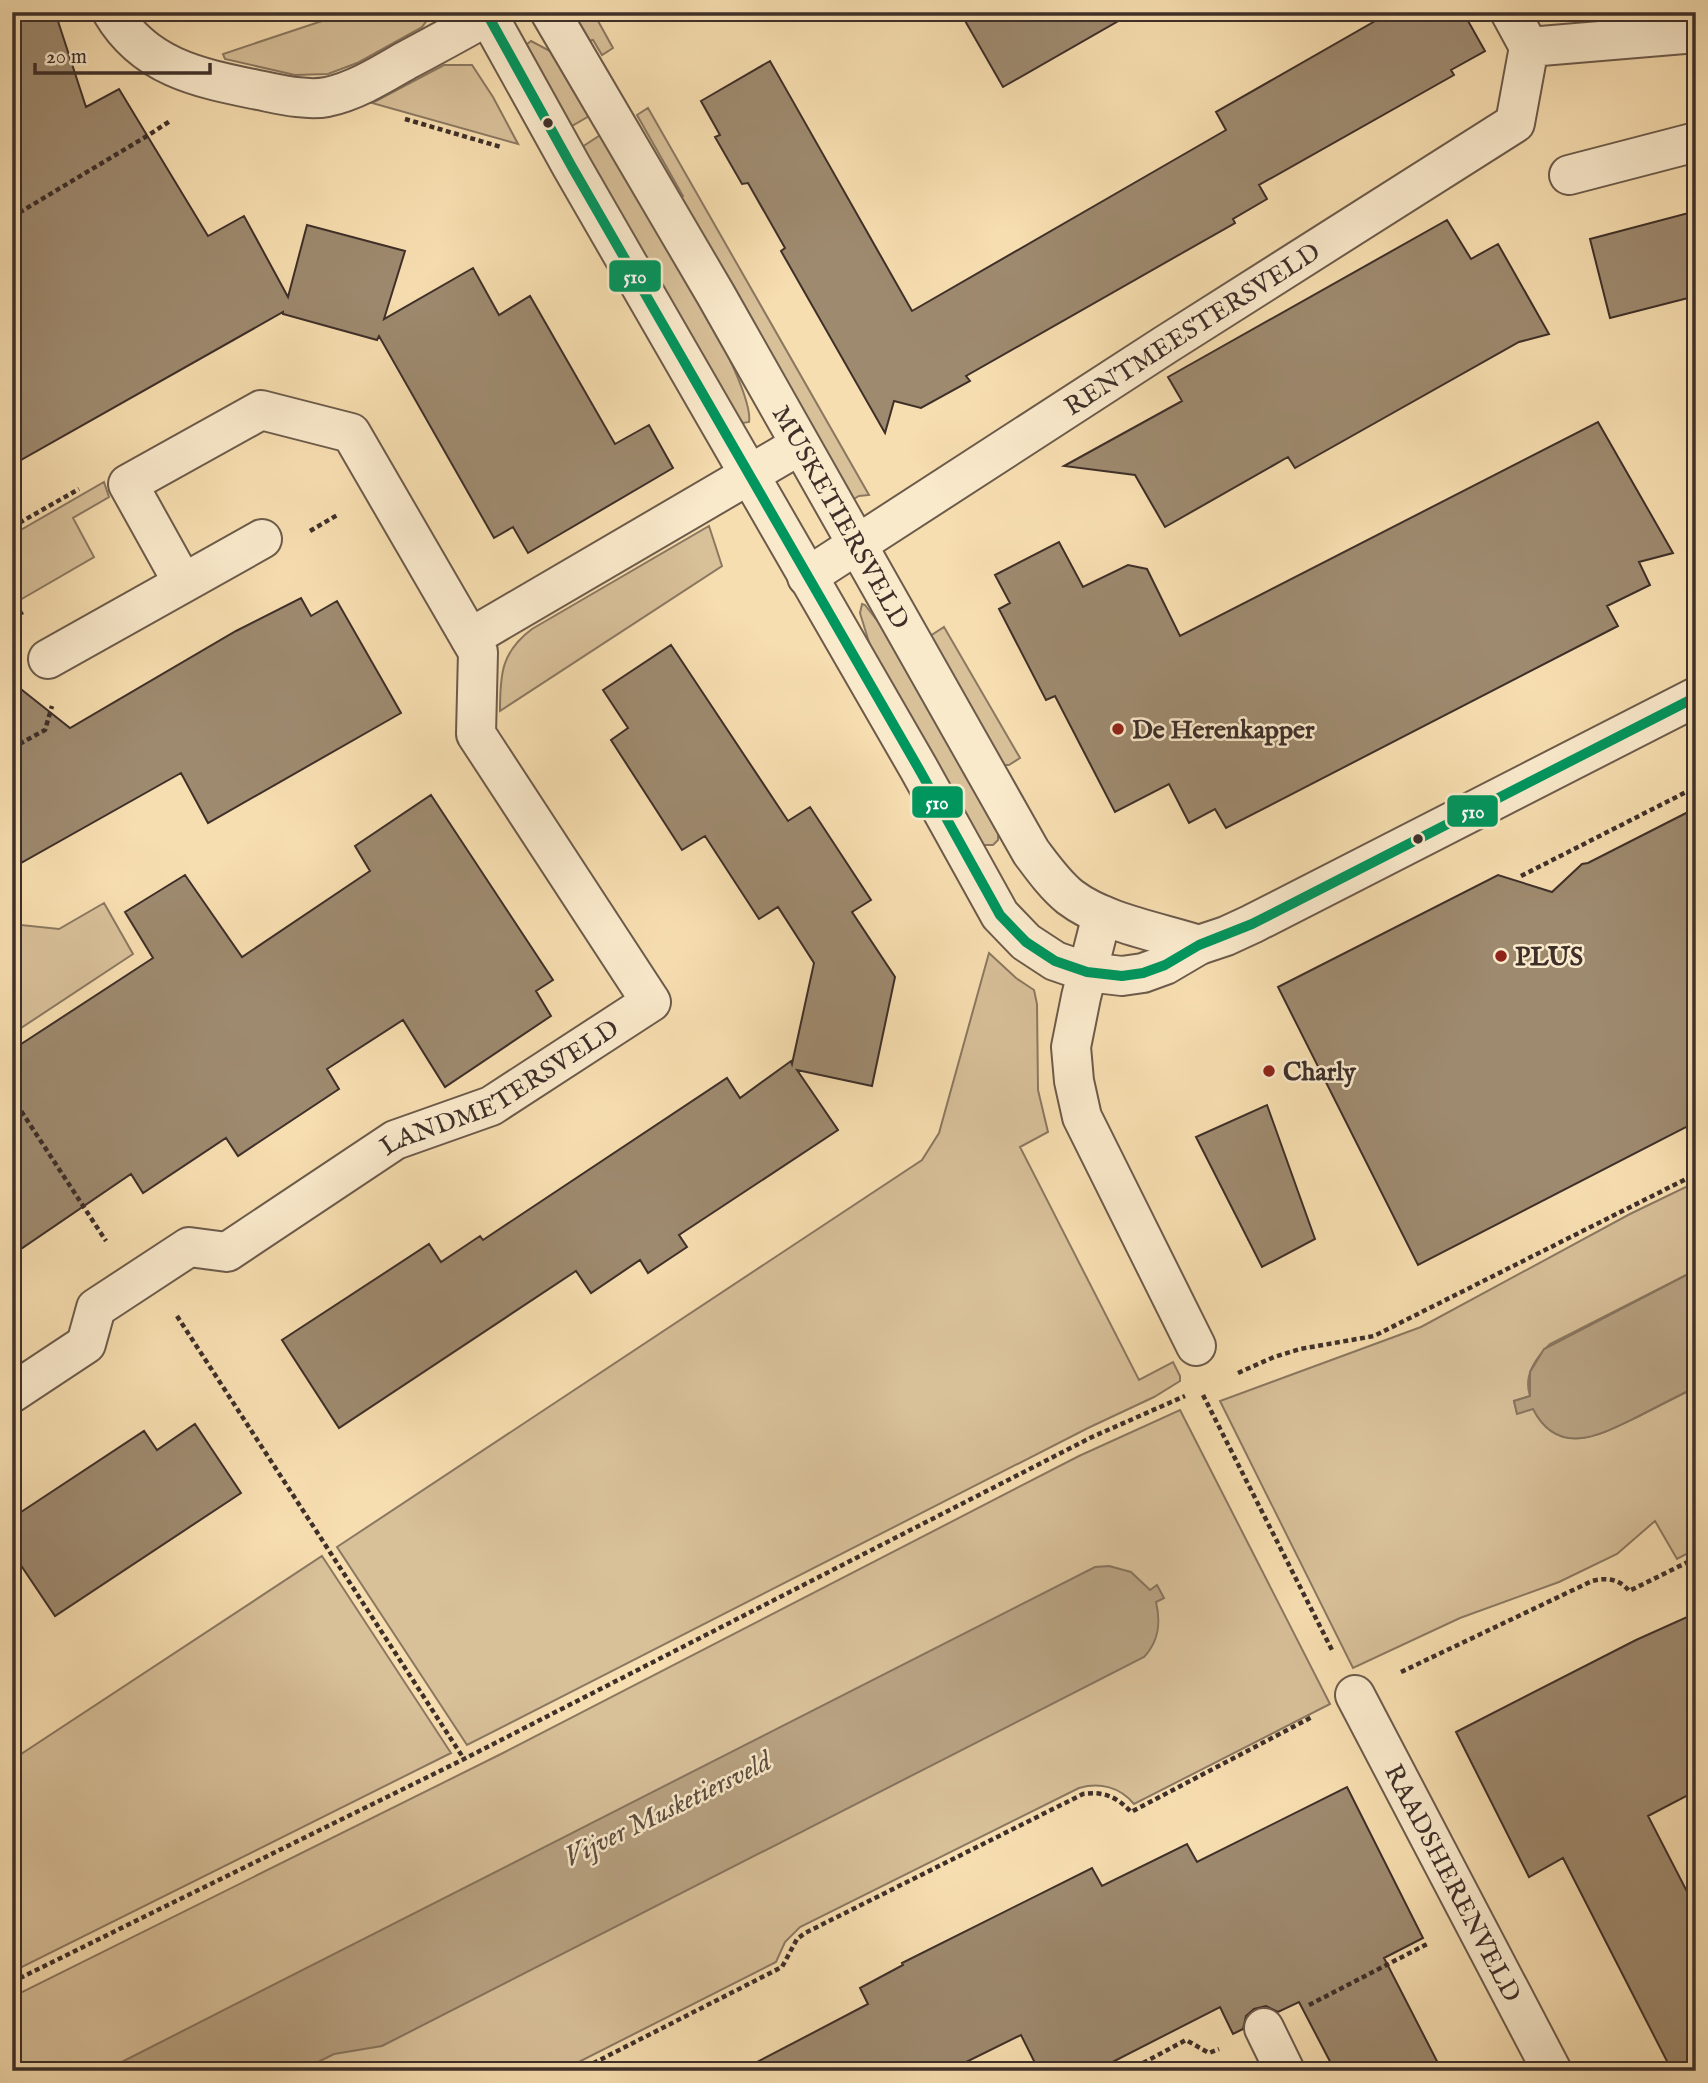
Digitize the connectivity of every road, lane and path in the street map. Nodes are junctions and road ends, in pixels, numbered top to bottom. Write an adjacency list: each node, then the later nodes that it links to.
1 (112, 12): 7 (street)
2 (550, 12): 13 (street, MUSKETIERSVELD)
3 (1510, 12): 6 (street)
4 (489, 13): 7 (street); 10 (street)
5 (1696, 33): 6 (street)
6 (1529, 47): 19 (street, RENTMEESTERSVELD)
7 (200, 78): 12 (path)
8 (404, 119): 10 (path)
9 (1696, 142): 11 (street)
10 (572, 167): 14 (street)
11 (1569, 175)
12 (12, 217)
13 (800, 445): 14 (street); 19 (street, MUSKETIERSVELD)
14 (749, 475): 20 (street); 22 (street)
15 (128, 484): 16 (street, LANDMETERSVELD); 17 (path); 21 (street)
16 (383, 488): 18 (path); 22 (street, LANDMETERSVELD)
17 (12, 527)
18 (262, 539): 21 (street)
19 (857, 547): 20 (street, RENTMEESTERSVELD); 27 (street, MUSKETIERSVELD)
20 (807, 577): 29 (street)
21 (183, 583): 23 (street)
22 (470, 638): 32 (street, LANDMETERSVELD)
23 (48, 659)
24 (1696, 697): 28 (street)
25 (1696, 787): 26 (path)
26 (1521, 876)
27 (1102, 915): 28 (street, MUSKETIERSVELD); 29 (street)
28 (1199, 945): 29 (street)
29 (1087, 972): 33 (street)
30 (12, 1097): 32 (path)
31 (1696, 1174): 34 (path)
32 (141, 1277): 36 (street, LANDMETERSVELD); 40 (path)
33 (1196, 1346)
34 (1233, 1375)
35 (1200, 1389): 39 (path)
36 (12, 1393)
37 (1188, 1395): 40 (path)
38 (1696, 1558): 39 (path)
39 (1355, 1695): 43 (path); 45 (street, RAADSHERENVELD)
40 (464, 1759): 41 (path)
41 (12, 1982)
42 (1264, 2028): 44 (street)
43 (578, 2071)
44 (1285, 2071)
45 (1552, 2071)

